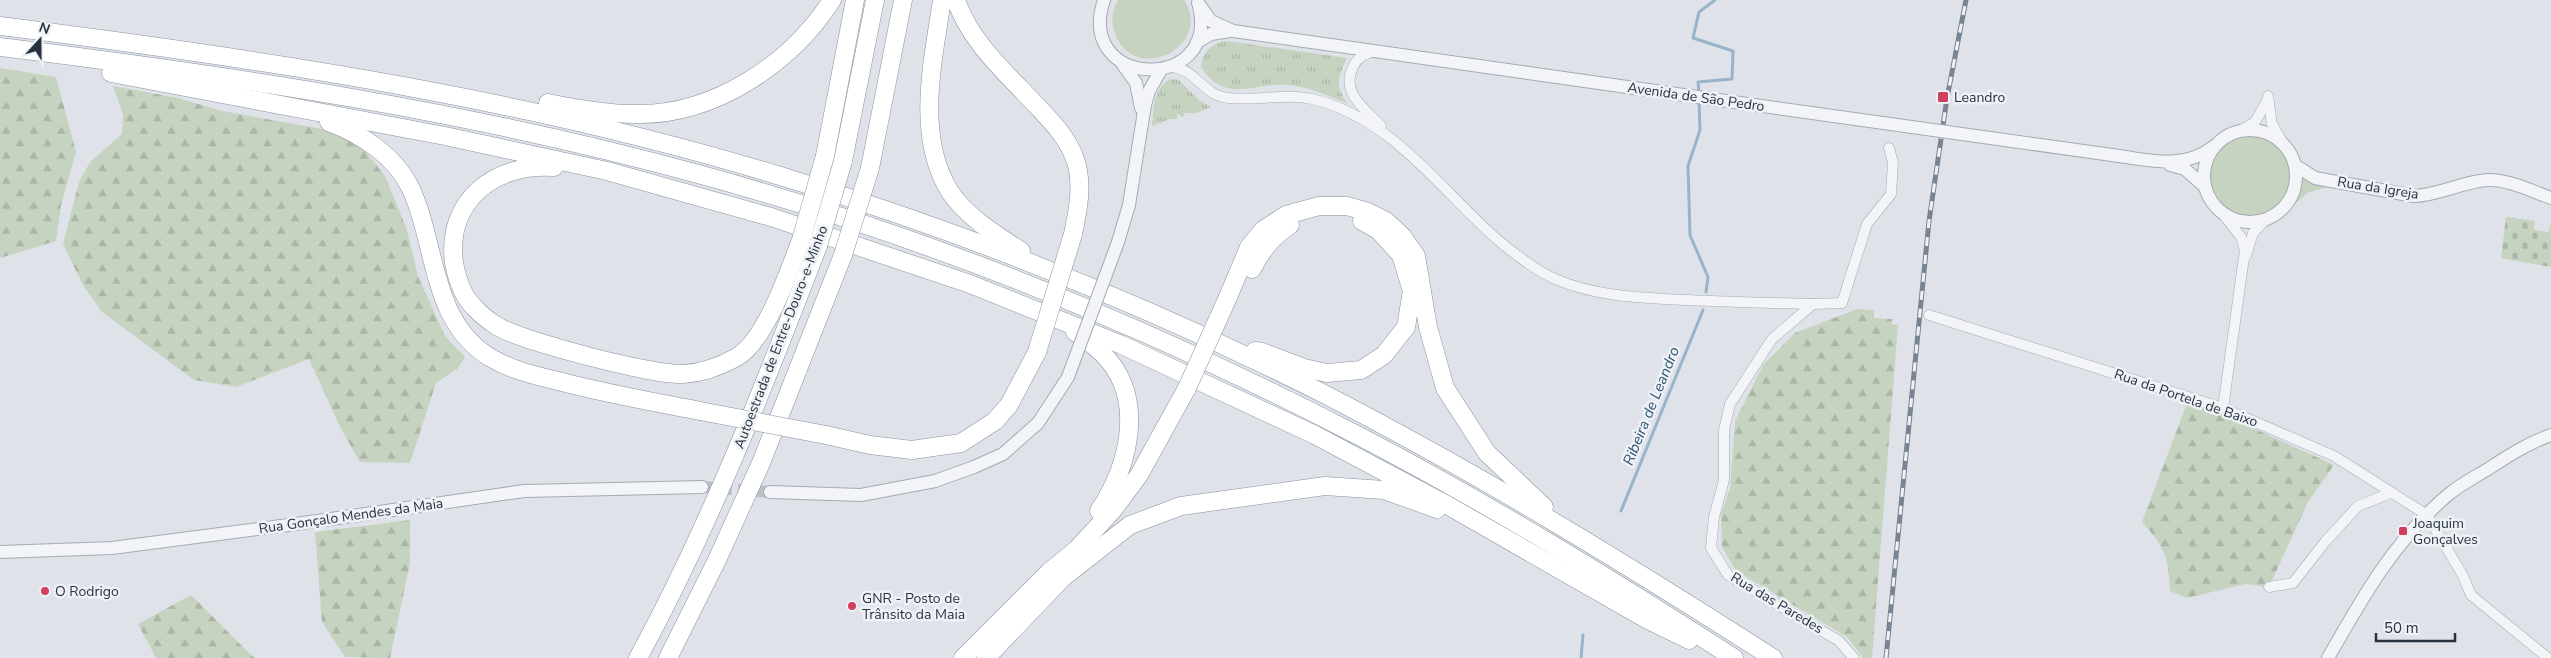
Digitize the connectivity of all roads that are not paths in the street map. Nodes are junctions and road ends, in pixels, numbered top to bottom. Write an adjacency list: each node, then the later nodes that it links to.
1 (832, 0): 18 (highway)
2 (854, 0): 28 (highway, bridge)
3 (874, 0): 53 (highway, Autoestrada de Entre-Douro-e-Minho, bridge)
4 (902, 0): 54 (highway, Autoestrada de Entre-Douro-e-Minho, bridge)
5 (942, 0): 34 (highway)
6 (956, 0): 19 (highway, bridge)
7 (1198, 1): 10 (street, Avenida de São Pedro); 11 (street)
8 (1101, 3): 15 (street)
9 (0, 26): 18 (highway)
10 (1233, 31): 11 (street, Avenida de São Pedro); 13 (street, Avenida de São Pedro)
11 (1194, 46): 16 (street, Avenida de São Pedro); 17 (street)
12 (0, 47): 14 (highway)
13 (1376, 51): 22 (street); 26 (street, Avenida de São Pedro, bridge)
14 (52, 53): 19 (highway); 58 (highway)
15 (1118, 59): 16 (street); 20 (street)
16 (1166, 68): 17 (street); 20 (street)
17 (1198, 81): 22 (street)
18 (492, 103): 34 (highway)
19 (288, 106): 28 (highway)
20 (1142, 120): 44 (street, bridge)
21 (2238, 132): 23 (street); 23 (street); 24 (street)
22 (1400, 144): 36 (street)
23 (2284, 145): 27 (street)
24 (2215, 146): 26 (street, Avenida de São Pedro); 29 (street)
25 (1890, 148): 36 (street)
26 (2160, 162): 29 (street, Avenida de São Pedro)
27 (2295, 165): 30 (street, Rua da Igreja); 32 (street)
28 (607, 172): 37 (highway)
29 (2204, 186): 31 (street)
30 (2551, 198)
31 (2223, 214): 32 (street); 33 (street)
32 (2265, 220): 33 (street)
33 (2243, 269): 41 (street)
34 (1053, 271): 39 (highway)
35 (1233, 299): 39 (highway); 40 (highway, bridge); 48 (highway)
36 (1813, 304): 60 (street, Rua das Paredes)
37 (1028, 306): 47 (highway); 49 (highway)
38 (1930, 315): 41 (street, Rua da Portela de Baixo)
39 (1235, 351): 48 (highway)
40 (1192, 389): 49 (highway); 51 (highway)
41 (2223, 408): 45 (street, Rua da Portela de Baixo)
42 (2551, 435): 46 (street)
43 (702, 487): 50 (street, Rua Gonçalo Mendes da Maia)
44 (770, 492)
45 (2391, 493): 46 (street, Rua da Portela de Baixo); 52 (street)
46 (2426, 515): 61 (street); 62 (street)
47 (1489, 529): 51 (highway); 57 (highway)
48 (1572, 532): 59 (highway)
49 (1077, 549): 55 (highway)
50 (0, 552)
51 (1065, 576): 56 (highway)
52 (2269, 587)
53 (638, 658)
54 (668, 658)
55 (963, 658)
56 (986, 658)
57 (1726, 658)
58 (1734, 658)
59 (1773, 658)
60 (1854, 658)
61 (2328, 658)
62 (2548, 658)

